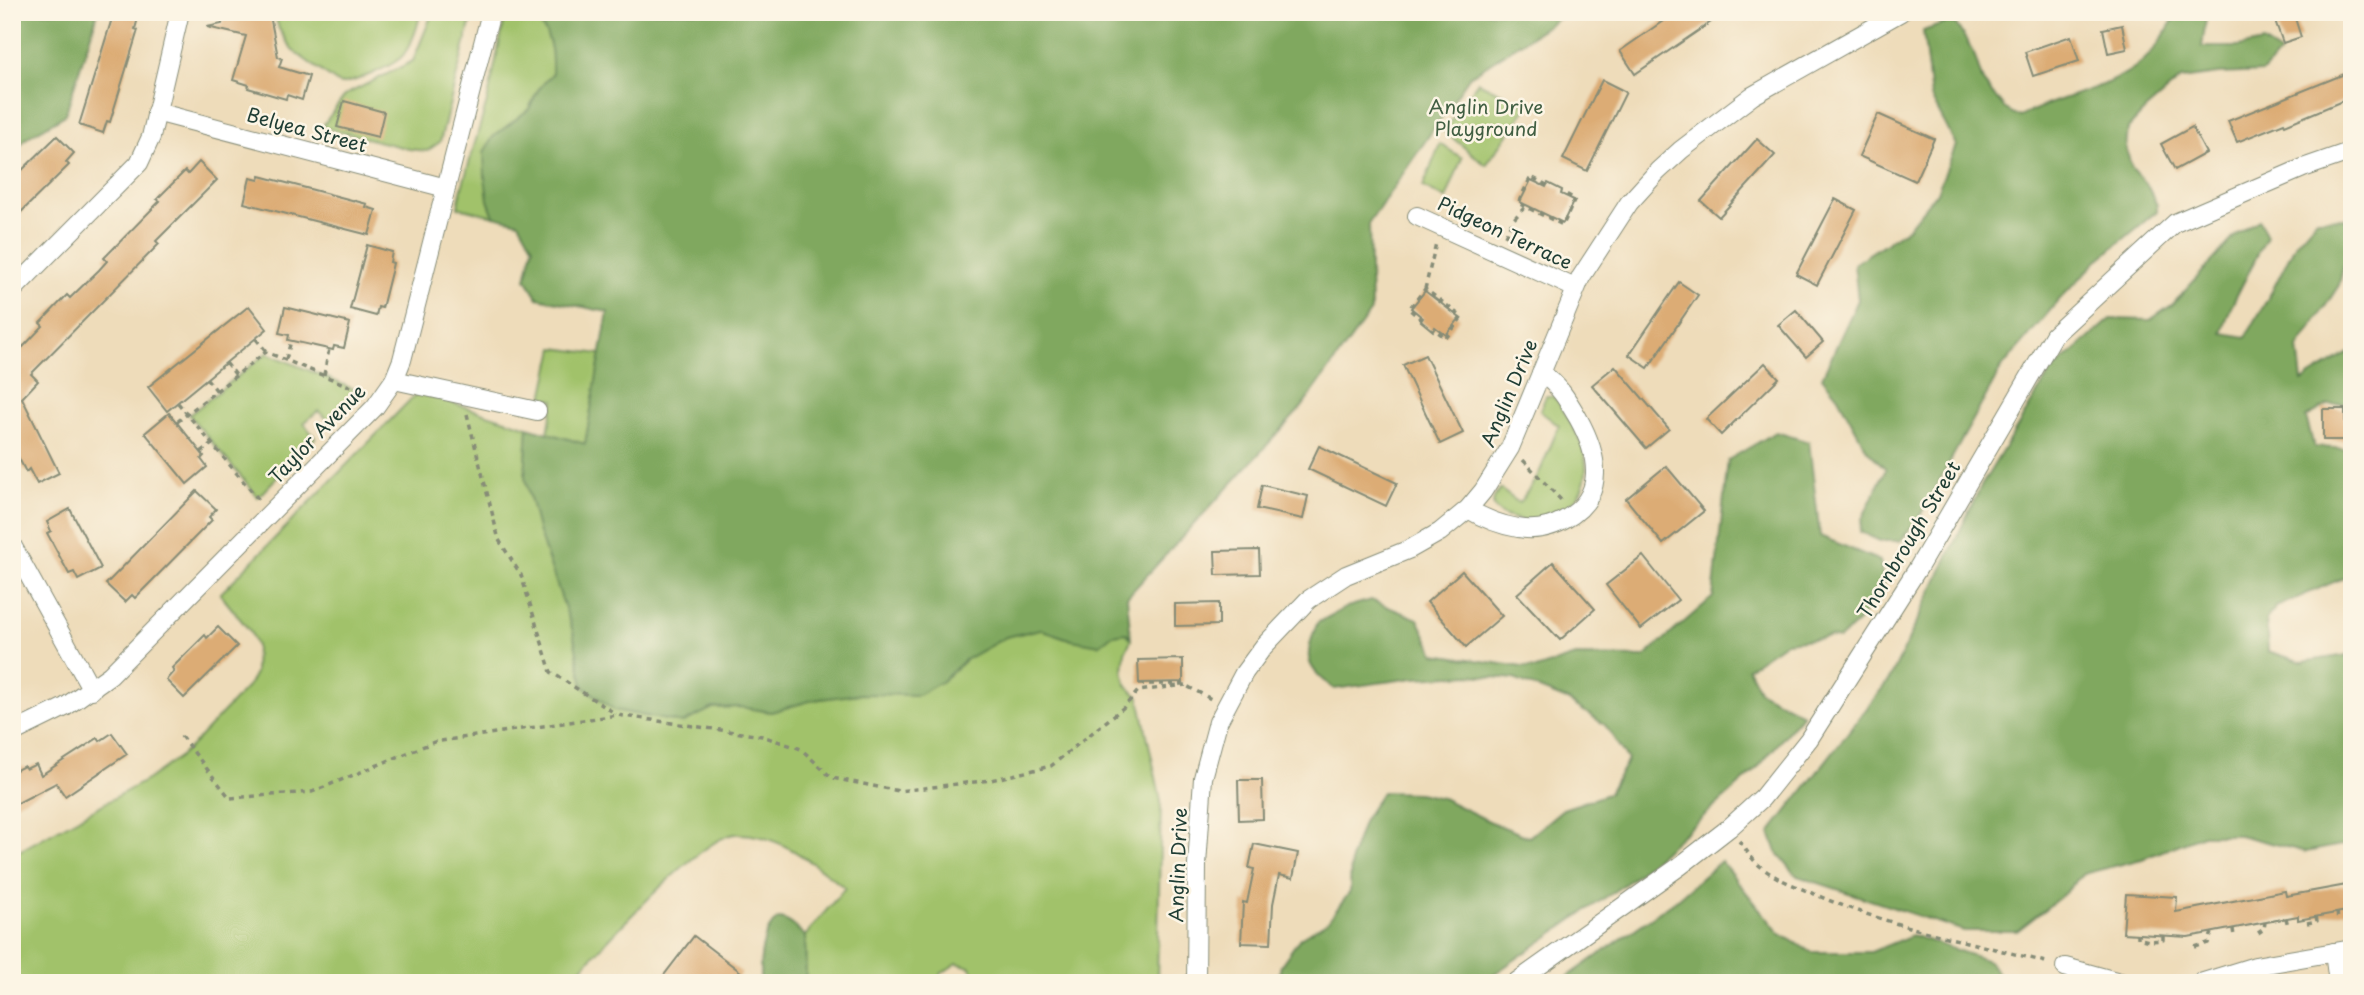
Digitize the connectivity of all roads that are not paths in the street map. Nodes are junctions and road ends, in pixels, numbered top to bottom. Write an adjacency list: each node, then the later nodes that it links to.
1 (180, 12): 4 (street)
2 (491, 12): 6 (street, Taylor Avenue)
3 (1901, 12): 8 (street, Anglin Drive)
4 (156, 112): 6 (street, Belyea Street); 9 (street)
5 (2352, 152): 20 (street, Thornbrough Street)
6 (446, 188): 11 (street, Taylor Avenue)
7 (1417, 216): 8 (street, Pidgeon Terrace)
8 (1575, 288): 10 (street, Anglin Drive)
9 (12, 291)
10 (1541, 373): 13 (street, Anglin Drive); 13 (street)
11 (394, 380): 12 (street); 15 (street, Taylor Avenue)
12 (537, 411)
13 (1468, 509): 19 (street, Anglin Drive)
14 (12, 545): 15 (street)
15 (92, 690): 16 (street, Taylor Avenue)
16 (12, 733)
17 (2343, 950): 22 (street); 23 (street)
18 (2065, 967): 21 (street)
19 (1196, 983)
20 (1515, 983)
21 (2123, 983)
22 (2200, 983)
23 (2338, 983)

